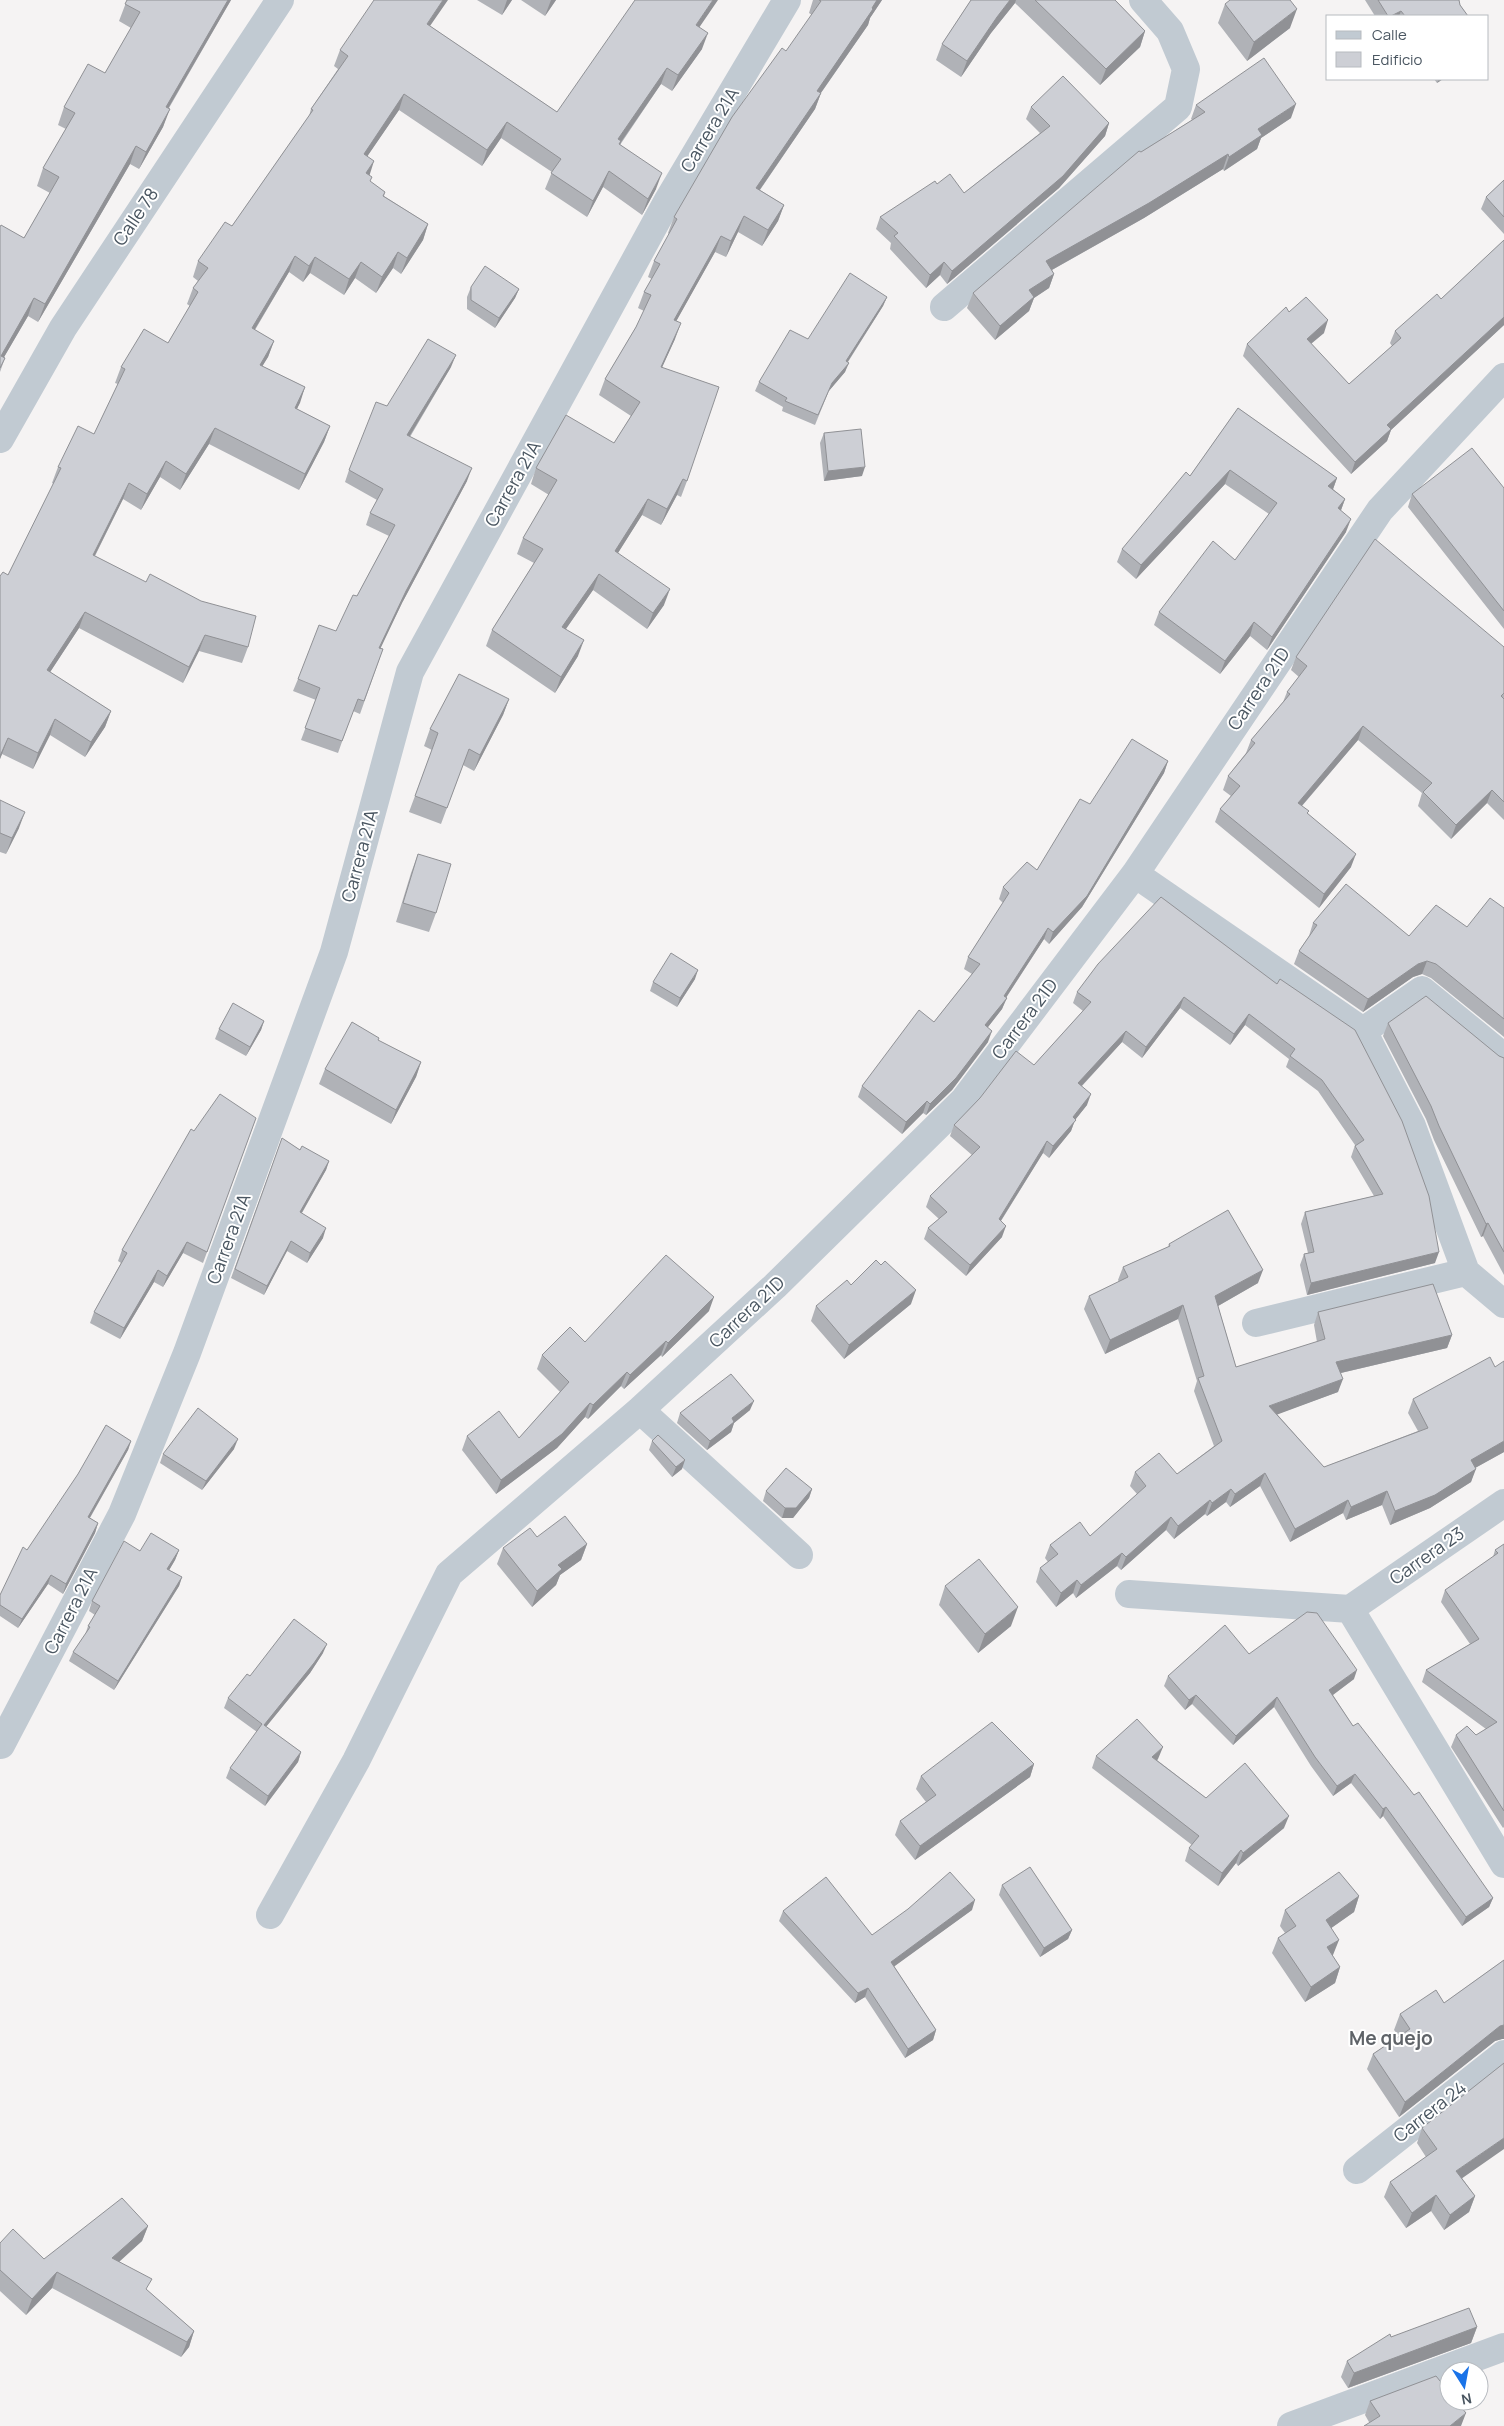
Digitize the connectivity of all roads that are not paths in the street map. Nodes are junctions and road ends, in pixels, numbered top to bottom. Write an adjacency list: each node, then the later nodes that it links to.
1 (280, 0): 6 (street, Calle 78)
2 (787, 0): 18 (street, Carrera 21A)
3 (1143, 0): 4 (street)
4 (944, 307)
5 (1504, 377): 7 (street, Carrera 21D)
6 (0, 439)
7 (1135, 874): 8 (street); 13 (street, Carrera 21D)
8 (1363, 1031): 9 (street); 10 (street)
9 (1504, 1057)
10 (1466, 1272): 11 (street); 12 (street)
11 (1504, 1304)
12 (1256, 1323)
13 (640, 1410): 15 (street); 20 (street, Carrera 21D)
14 (1504, 1503): 17 (street, Carrera 23)
15 (799, 1555)
16 (1129, 1594): 17 (street)
17 (1350, 1610): 19 (street)
18 (2, 1745)
19 (1504, 1864)
20 (270, 1915)
21 (1504, 2054): 22 (street, Carrera 24)
22 (1357, 2170)
23 (1504, 2347): 24 (street)
24 (1291, 2426)

